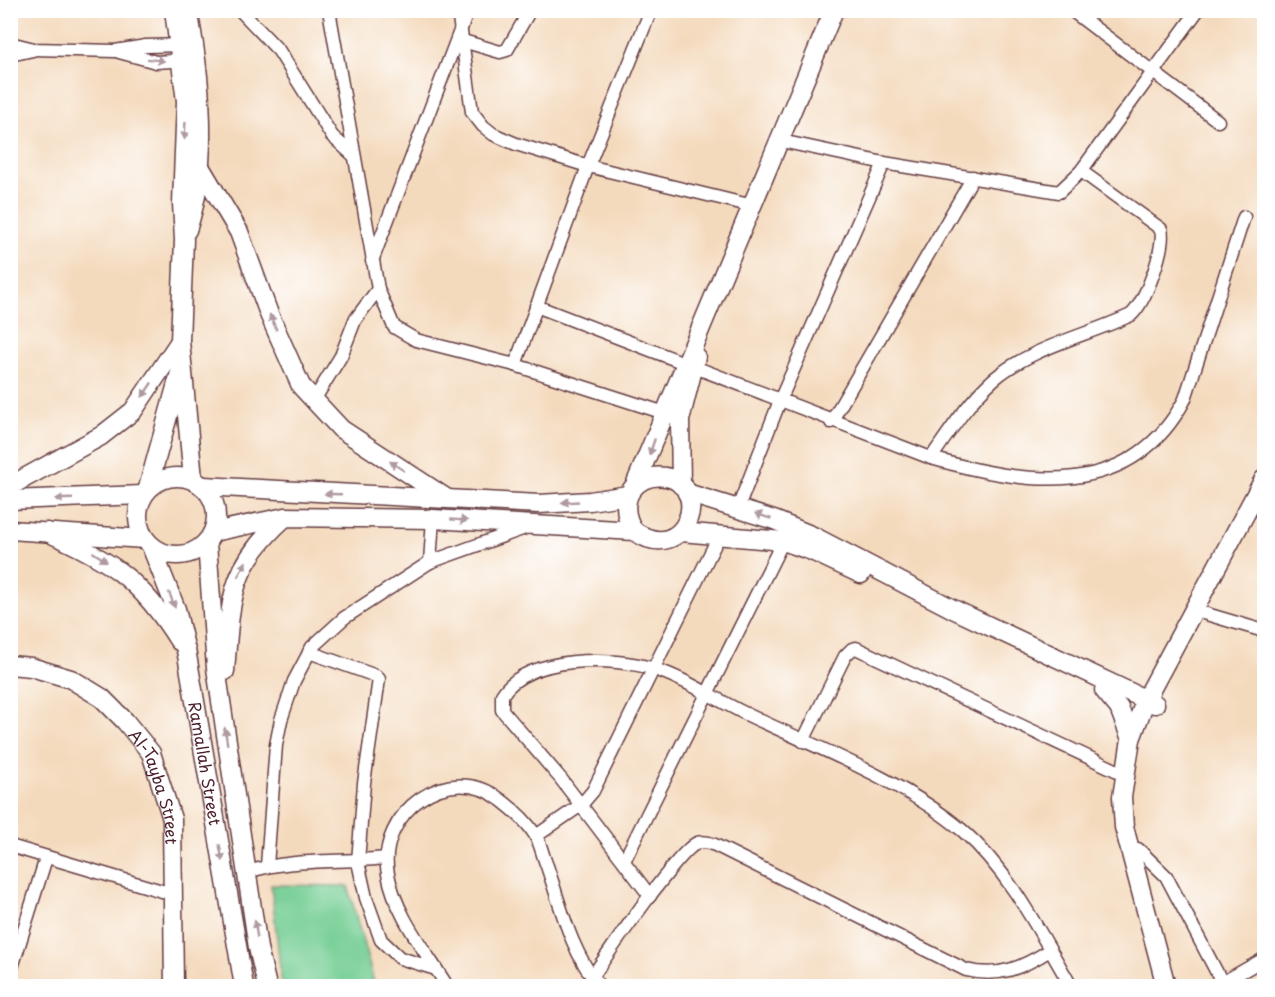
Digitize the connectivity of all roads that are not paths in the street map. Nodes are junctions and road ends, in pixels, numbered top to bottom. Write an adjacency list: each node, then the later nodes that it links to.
1 (174, 10): 16 (street)
2 (188, 10): 16 (street)
3 (240, 10): 21 (street)
4 (329, 10): 21 (street)
5 (458, 10): 12 (street)
6 (468, 10): 12 (street)
7 (530, 10): 13 (street)
8 (651, 10): 24 (street)
9 (834, 10): 20 (street)
10 (1071, 10): 18 (street)
11 (1198, 10): 18 (street)
12 (460, 26): 13 (street); 30 (street)
13 (463, 41): 24 (street)
14 (10, 43): 15 (street)
15 (34, 49): 16 (street); 17 (street)
16 (188, 53): 23 (street); 29 (street, one-way to 29)
17 (10, 55)
18 (1154, 73): 19 (street); 25 (street)
19 (1218, 121)
20 (780, 141): 22 (street); 27 (street)
21 (353, 155): 30 (street)
22 (884, 163): 26 (street); 37 (street)
23 (199, 165): 29 (street); 38 (street, one-way to 23)
24 (588, 166): 27 (street); 32 (street)
25 (1081, 171): 26 (street); 41 (street)
26 (973, 177): 40 (street)
27 (753, 206): 36 (street)
28 (1244, 217): 41 (street)
29 (184, 240): 33 (street)
30 (372, 261): 31 (street)
31 (378, 289): 35 (street); 38 (street)
32 (536, 306): 35 (street); 36 (street)
33 (180, 341): 34 (street); 44 (street, one-way to 44)
34 (182, 365): 43 (street); 47 (street)
35 (515, 365): 39 (street)
36 (690, 365): 37 (street); 39 (street)
37 (781, 399): 40 (street); 51 (street)
38 (314, 400): 48 (street, one-way to 38)
39 (672, 416): 45 (street); 46 (street, one-way to 46)
40 (831, 422): 41 (street)
41 (931, 458)
42 (1264, 479): 64 (street)
43 (199, 483): 47 (street); 48 (street, one-way to 43); 61 (street)
44 (10, 486)
45 (684, 489): 46 (street); 51 (street); 58 (street)
46 (632, 490): 48 (street, one-way to 48); 56 (street)
47 (146, 492): 49 (street, one-way to 49); 62 (street)
48 (446, 498)
49 (10, 500)
50 (1264, 503): 64 (street)
51 (738, 508): 59 (street, one-way to 51)
52 (285, 517): 53 (street); 61 (street); 74 (street, one-way to 52)
53 (433, 519): 54 (street, one-way to 54); 63 (street)
54 (534, 525): 56 (street); 63 (street)
55 (10, 530): 57 (street)
56 (634, 531): 58 (street)
57 (48, 532): 62 (street); 67 (street, one-way to 67)
58 (681, 532): 60 (street)
59 (787, 534): 60 (street); 71 (street); 72 (street)
60 (719, 536): 69 (street)
61 (210, 537): 62 (street); 74 (street, Ramallah Street)
62 (148, 542): 67 (street, Ramallah Street, one-way to 67)
63 (430, 562): 66 (street)
64 (1199, 612): 65 (street); 70 (street); 73 (street)
65 (1264, 631)
66 (309, 652): 85 (street); 86 (street)
67 (188, 655): 97 (street, Ramallah Street, one-way to 97)
68 (10, 665): 88 (street, Al-Tayba Street)
69 (655, 669): 72 (street); 78 (street); 78 (street)
70 (1156, 680): 71 (street); 73 (street)
71 (1111, 688): 73 (street); 75 (street)
72 (706, 695): 76 (street); 84 (street)
73 (1149, 707): 75 (street); 81 (street)
74 (222, 709): 87 (street, Ramallah Street, one-way to 74)
75 (1131, 739): 77 (street)
76 (803, 741): 77 (street); 90 (street)
77 (1124, 774): 101 (street)
78 (581, 805): 79 (street); 84 (street)
79 (536, 836): 83 (street); 94 (street)
80 (10, 846): 82 (street)
81 (1138, 849): 95 (street); 102 (street)
82 (46, 858): 88 (street); 93 (street)
83 (386, 858): 85 (street); 92 (street)
84 (624, 861): 89 (street)
85 (358, 862): 86 (street); 92 (street)
86 (267, 866): 87 (street)
87 (248, 872): 98 (street, Ramallah Street, one-way to 87)
88 (172, 894): 96 (street, Al-Tayba Street)
89 (650, 896): 90 (street); 94 (street)
90 (1050, 950): 100 (street)
91 (1264, 959): 95 (street)
92 (436, 969): 99 (street)
93 (10, 974)
94 (596, 982)
95 (1223, 985)
96 (174, 987)
97 (244, 987)
98 (267, 987)
99 (447, 987)
100 (1071, 987)
101 (1166, 987)
102 (1178, 987)

